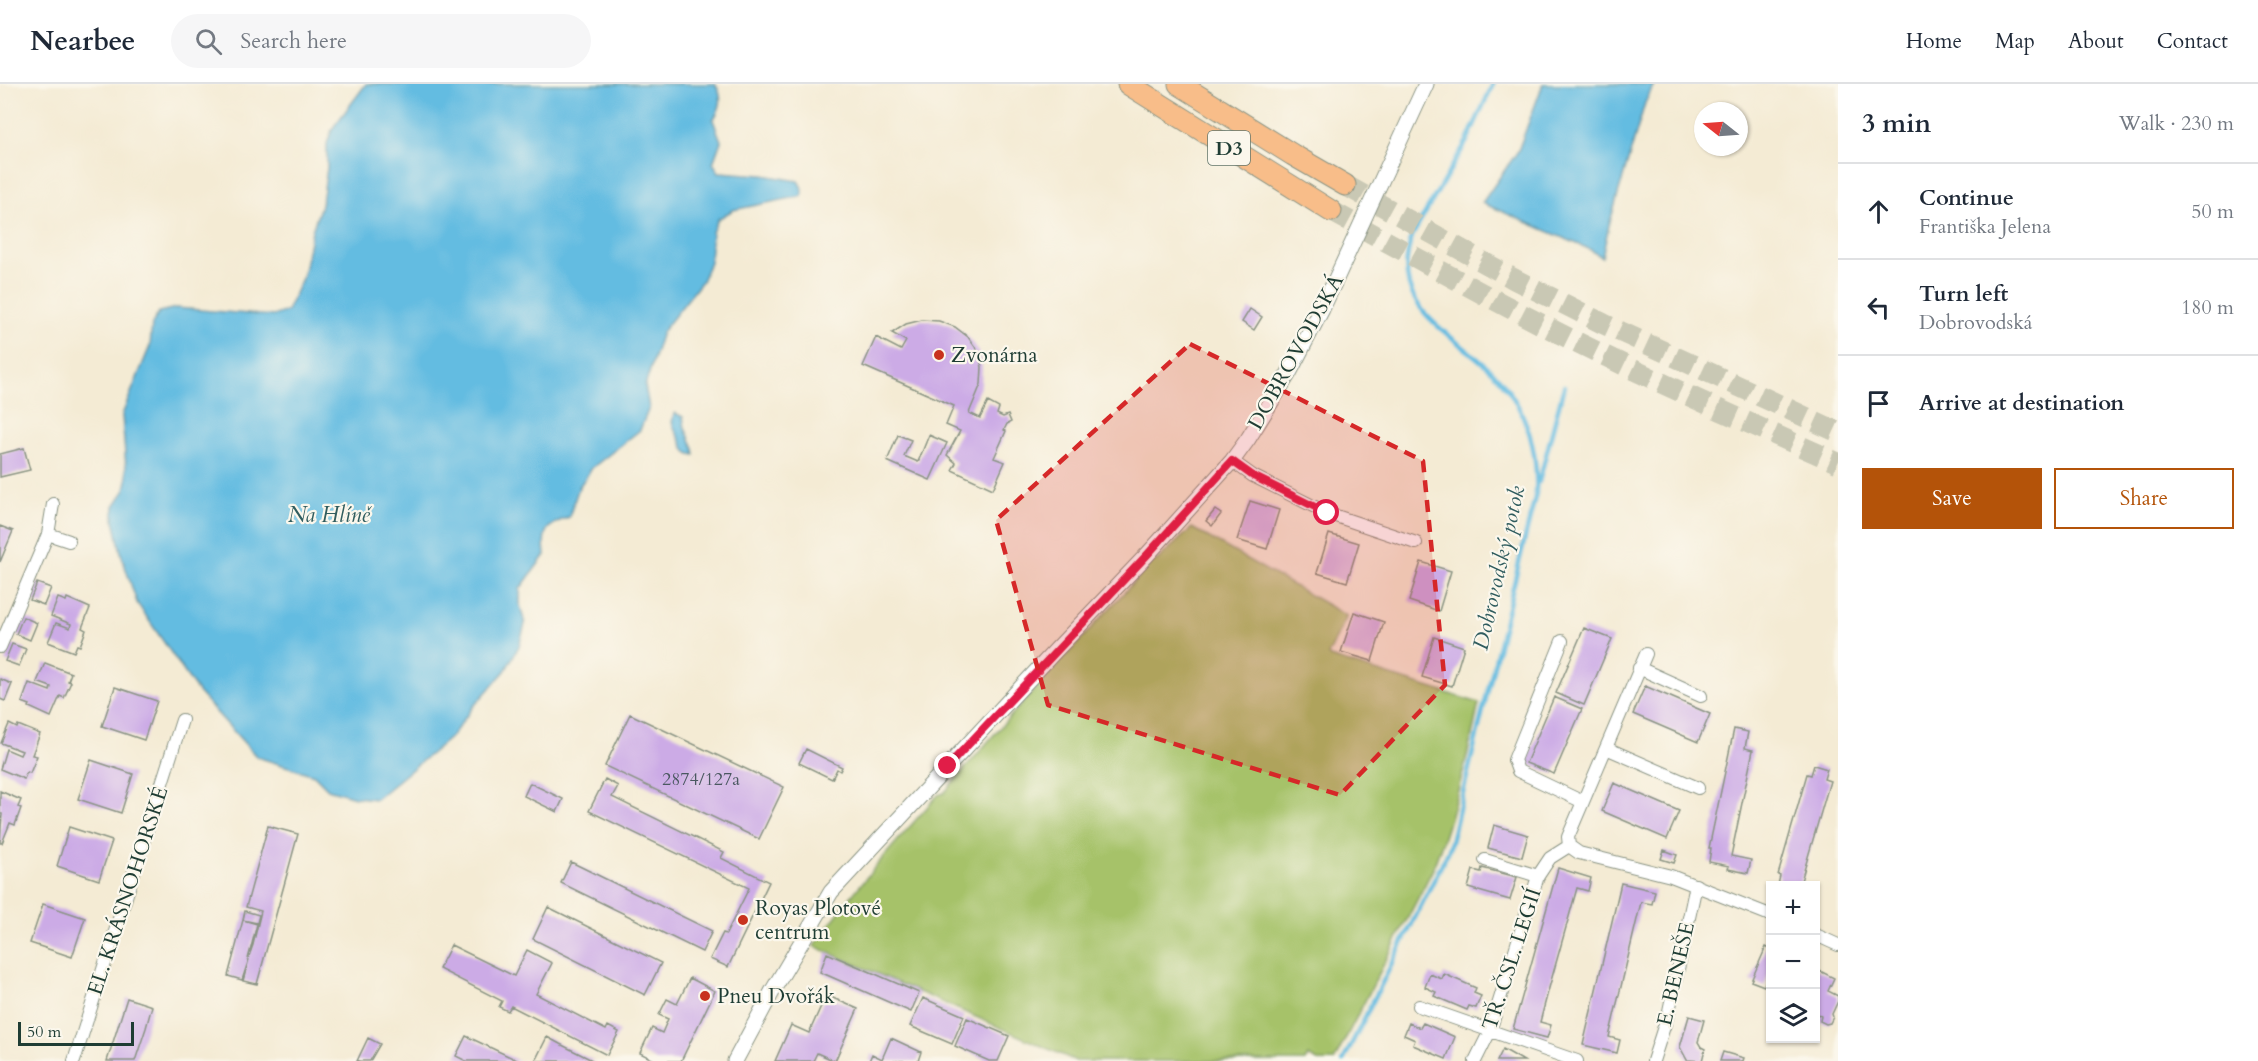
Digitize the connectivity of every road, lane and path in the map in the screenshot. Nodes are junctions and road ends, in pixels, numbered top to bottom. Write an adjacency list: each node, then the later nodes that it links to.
1 (1128, 84): 5 (highway, D3)
2 (1179, 84): 4 (highway, D3)
3 (1426, 84): 6 (street, DOBROVODSKÁ)
4 (1345, 185)
5 (1330, 211)
6 (1237, 465): 10 (street); 30 (street, DOBROVODSKÁ)
7 (53, 504): 8 (street)
8 (48, 534): 9 (street); 12 (street)
9 (69, 541)
10 (1416, 543)
11 (1562, 641): 19 (street)
12 (0, 648)
13 (1646, 654): 14 (street)
14 (1640, 668): 15 (street); 17 (street)
15 (1701, 696)
16 (182, 720): 29 (street, EL. KRÁSNOHORSKÉ)
17 (1606, 748): 18 (street); 19 (street)
18 (1698, 788)
19 (1583, 802): 20 (street)
20 (1569, 846): 22 (street, TŘ. ČSL. LEGIÍ); 23 (street)
21 (1485, 860): 22 (street)
22 (1538, 876): 28 (street, TŘ. ČSL. LEGIÍ)
23 (1696, 885): 24 (street); 33 (street, E. BENEŠE)
24 (1766, 913)
25 (1820, 937): 26 (street)
26 (1838, 945)
27 (1419, 1006): 28 (street)
28 (1490, 1031): 31 (street, TŘ. ČSL. LEGIÍ); 32 (street)
29 (74, 1061)
30 (735, 1061)
31 (1475, 1061)
32 (1577, 1061)
33 (1653, 1061)

